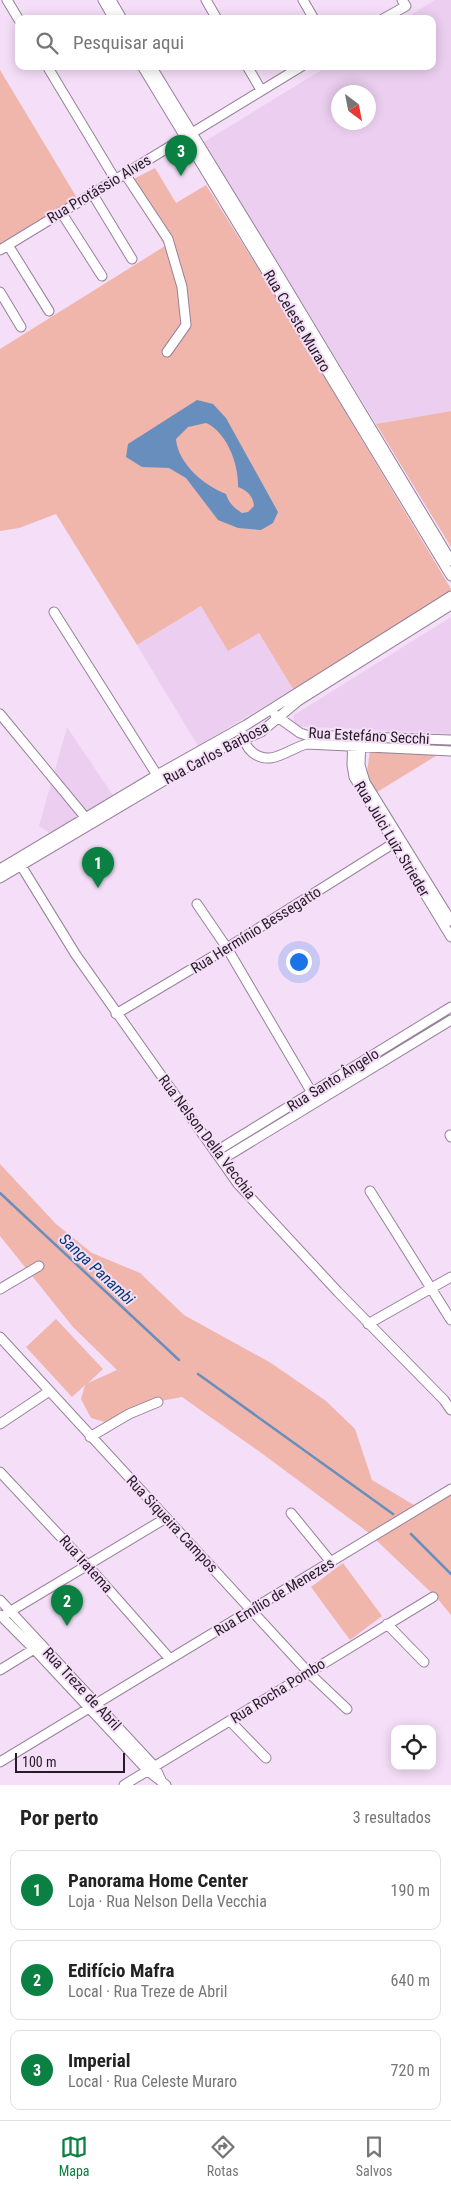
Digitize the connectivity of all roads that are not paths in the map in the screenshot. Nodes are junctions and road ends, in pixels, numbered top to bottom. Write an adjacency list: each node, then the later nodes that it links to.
1 (6, 0): 7 (street)
2 (102, 0): 8 (street)
3 (111, 0): 9 (street)
4 (206, 0): 10 (street)
5 (303, 0): 11 (street)
6 (404, 3): 12 (street)
7 (16, 15)
8 (111, 15)
9 (120, 15)
10 (215, 15)
11 (312, 15)
12 (388, 15)
13 (49, 70): 21 (street)
14 (145, 70): 19 (street, Rua Celeste Muraro)
15 (153, 70): 19 (street, Rua Celeste Muraro)
16 (249, 70): 18 (street)
17 (295, 70): 18 (street, Rua Protássio Alves)
18 (261, 90): 19 (street, Rua Protássio Alves)
19 (188, 136): 20 (street, Rua Protássio Alves); 32 (street, Rua Celeste Muraro); 33 (street, Rua Celeste Muraro)
20 (125, 174): 21 (street, Rua Protássio Alves); 31 (street)
21 (115, 179): 22 (street, Rua Protássio Alves)
22 (92, 194): 23 (street, Rua Protássio Alves); 26 (street)
23 (61, 212): 24 (street, Rua Protássio Alves); 27 (street)
24 (8, 245): 25 (street, Rua Protássio Alves); 29 (street)
25 (0, 250)
26 (132, 258)
27 (102, 276)
28 (0, 292): 30 (street)
29 (49, 311)
30 (21, 327)
31 (167, 352)
32 (451, 561)
33 (451, 576)
34 (451, 596): 37 (street, Rua Carlos Barbosa)
35 (451, 605): 37 (street, Rua Carlos Barbosa)
36 (54, 612): 50 (street)
37 (364, 654): 38 (street, Rua Carlos Barbosa); 39 (street, Rua Carlos Barbosa)
38 (298, 701): 41 (street, Rua Carlos Barbosa); 43 (street)
39 (264, 713): 41 (street); 42 (street, Rua Carlos Barbosa)
40 (0, 714): 51 (street)
41 (280, 716): 43 (street, Rua Estefáno Secchi); 44 (street, Rua Carlos Barbosa)
42 (246, 725): 44 (street); 50 (street, Rua Carlos Barbosa)
43 (291, 726): 46 (street, Rua Estefáno Secchi)
44 (244, 740): 47 (street, Rua Carlos Barbosa); 48 (street)
45 (451, 740): 46 (street, Rua Estefáno Secchi)
46 (357, 741): 48 (street); 49 (street); 52 (street, Rua Julci Luiz Strieder); 57 (street, Rua Julci Luiz Strieder)
47 (225, 747): 48 (street); 53 (street, Rua Carlos Barbosa)
48 (250, 751)
49 (451, 752)
50 (157, 775): 51 (street, Rua Carlos Barbosa)
51 (85, 817): 53 (street, Rua Carlos Barbosa)
52 (394, 844): 58 (street, Rua Julci Luiz Strieder); 59 (street, Rua Hermínio Bessegatto)
53 (19, 862): 54 (street, Rua Carlos Barbosa); 55 (street, Rua Carlos Barbosa); 61 (street, Rua Nelson Della Vecchia)
54 (0, 869)
55 (0, 878)
56 (197, 904): 59 (street)
57 (451, 922)
58 (451, 937)
59 (227, 948): 61 (street, Rua Hermínio Bessegatto); 63 (street)
60 (451, 1007): 63 (street, Rua Santo Ângelo)
61 (116, 1014): 64 (street, Rua Nelson Della Vecchia)
62 (451, 1020): 63 (street, Rua Santo Ângelo)
63 (314, 1097): 64 (street, Rua Santo Ângelo); 65 (street, Rua Santo Ângelo)
64 (215, 1152): 65 (street, Rua Nelson Della Vecchia)
65 (221, 1160): 72 (street, Rua Nelson Della Vecchia)
66 (370, 1191): 70 (street)
67 (39, 1266): 69 (street)
68 (451, 1277): 70 (street)
69 (0, 1289)
70 (431, 1289): 71 (street); 72 (street)
71 (451, 1320)
72 (368, 1324): 75 (street, Rua Nelson Della Vecchia)
73 (0, 1337): 74 (street, Rua Siqueira Campos)
74 (48, 1392): 78 (street); 79 (street, Rua Siqueira Campos)
75 (447, 1398): 77 (street, Rua Nelson Della Vecchia)
76 (158, 1402): 79 (street)
77 (451, 1410)
78 (0, 1424)
79 (90, 1437): 83 (street, Rua Siqueira Campos)
80 (0, 1472): 85 (street, Rua Iratema)
81 (451, 1489): 84 (street, Rua Emílio de Menezes)
82 (291, 1513): 84 (street)
83 (166, 1518): 85 (street); 88 (street, Rua Siqueira Campos)
84 (331, 1562): 88 (street, Rua Emílio de Menezes)
85 (88, 1566): 89 (street); 93 (street, Rua Iratema)
86 (433, 1597): 91 (street, Rua Rocha Pombo)
87 (0, 1600): 89 (street, Rua Treze de Abril)
88 (253, 1610): 93 (street, Rua Emílio de Menezes); 96 (street, Rua Siqueira Campos)
89 (11, 1612): 90 (street); 92 (street, Rua Treze de Abril)
90 (1, 1616): 92 (street, Rua Treze de Abril)
91 (387, 1624): 94 (street); 96 (street, Rua Rocha Pombo)
92 (38, 1647): 95 (street); 97 (street, Rua Treze de Abril)
93 (170, 1658): 97 (street, Rua Emílio de Menezes)
94 (424, 1662)
95 (0, 1670)
96 (309, 1672): 98 (street, Rua Siqueira Campos); 99 (street, Rua Rocha Pombo)
97 (92, 1706): 101 (street, Rua Emílio de Menezes); 102 (street, Rua Treze de Abril)
98 (347, 1709)
99 (230, 1721): 100 (street); 102 (street, Rua Rocha Pombo)
100 (266, 1758)
101 (0, 1762)
102 (151, 1769): 103 (street, Rua Treze de Abril); 104 (street, Rua Rocha Pombo)
103 (163, 1782)
104 (124, 1785)

